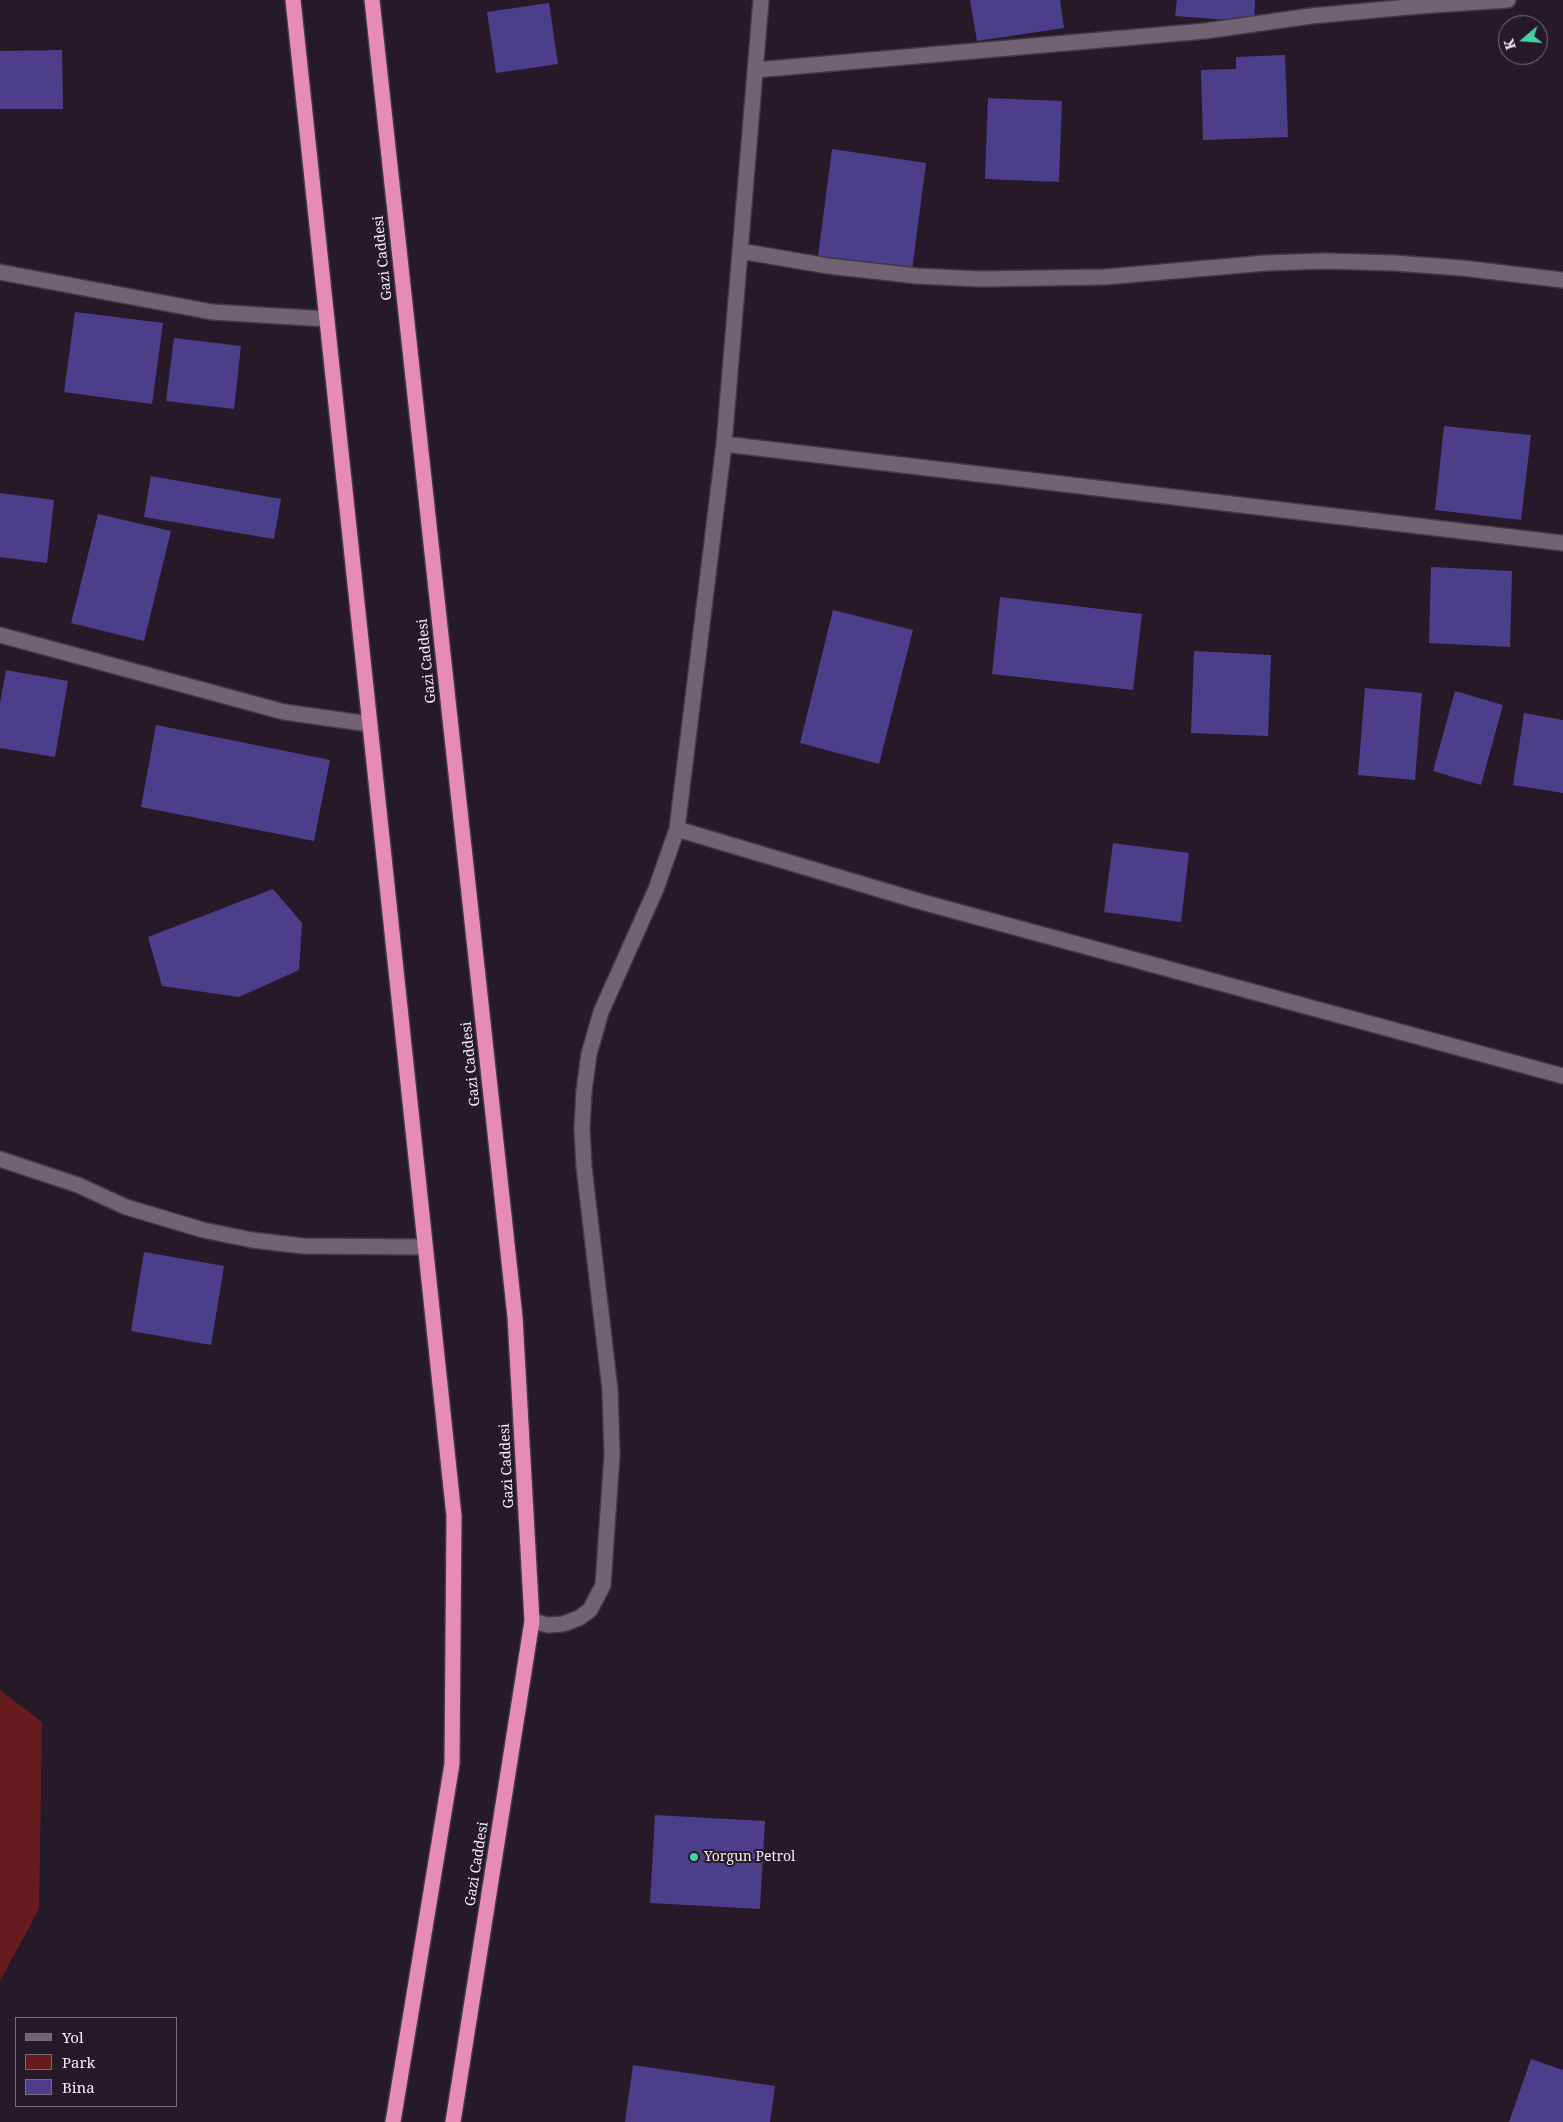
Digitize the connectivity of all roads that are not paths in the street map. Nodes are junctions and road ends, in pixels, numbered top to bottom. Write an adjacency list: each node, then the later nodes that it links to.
1 (293, 0): 9 (highway)
2 (372, 0): 18 (highway, Gazi Caddesi)
3 (761, 0): 5 (street)
4 (1508, 0): 5 (street)
5 (755, 70): 6 (street)
6 (740, 251): 8 (street); 10 (street)
7 (0, 272): 9 (street)
8 (1563, 280)
9 (327, 319): 13 (highway)
10 (724, 444): 11 (street); 14 (street)
11 (1563, 543)
12 (0, 635): 13 (street)
13 (370, 724): 17 (highway)
14 (677, 830): 15 (street); 18 (street)
15 (1563, 1076)
16 (0, 1159): 17 (street)
17 (426, 1247): 19 (highway)
18 (532, 1621): 20 (highway, Gazi Caddesi)
19 (393, 2122)
20 (453, 2122)

